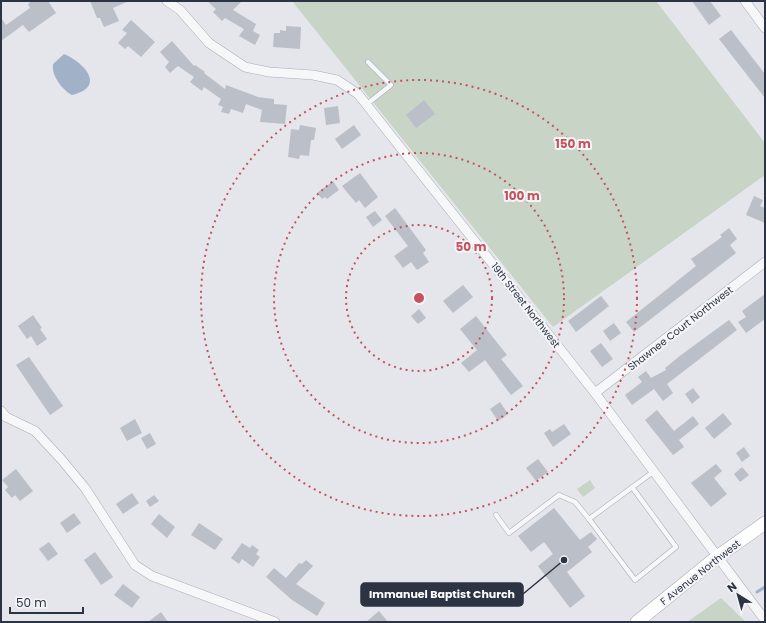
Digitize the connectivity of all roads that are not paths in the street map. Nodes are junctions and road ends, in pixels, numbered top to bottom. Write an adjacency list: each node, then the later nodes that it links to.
1 (167, 1): 5 (street, 19th Street Northwest)
2 (745, 1): 3 (street)
3 (765, 28)
4 (368, 62): 5 (lane)
5 (367, 104): 7 (street, 19th Street Northwest)
6 (765, 262): 7 (street, Shawnee Court Northwest)
7 (595, 393): 9 (street, 19th Street Northwest)
8 (3, 414): 16 (street)
9 (653, 472): 10 (lane); 14 (street, 19th Street Northwest)
10 (632, 488): 12 (lane); 12 (lane)
11 (496, 515): 12 (lane)
12 (589, 519)
13 (765, 523): 14 (main road, F Avenue Northwest)
14 (717, 557): 15 (street, 19th Street Northwest); 17 (main road, F Avenue Northwest)
15 (765, 620)
16 (275, 622)
17 (637, 622)

